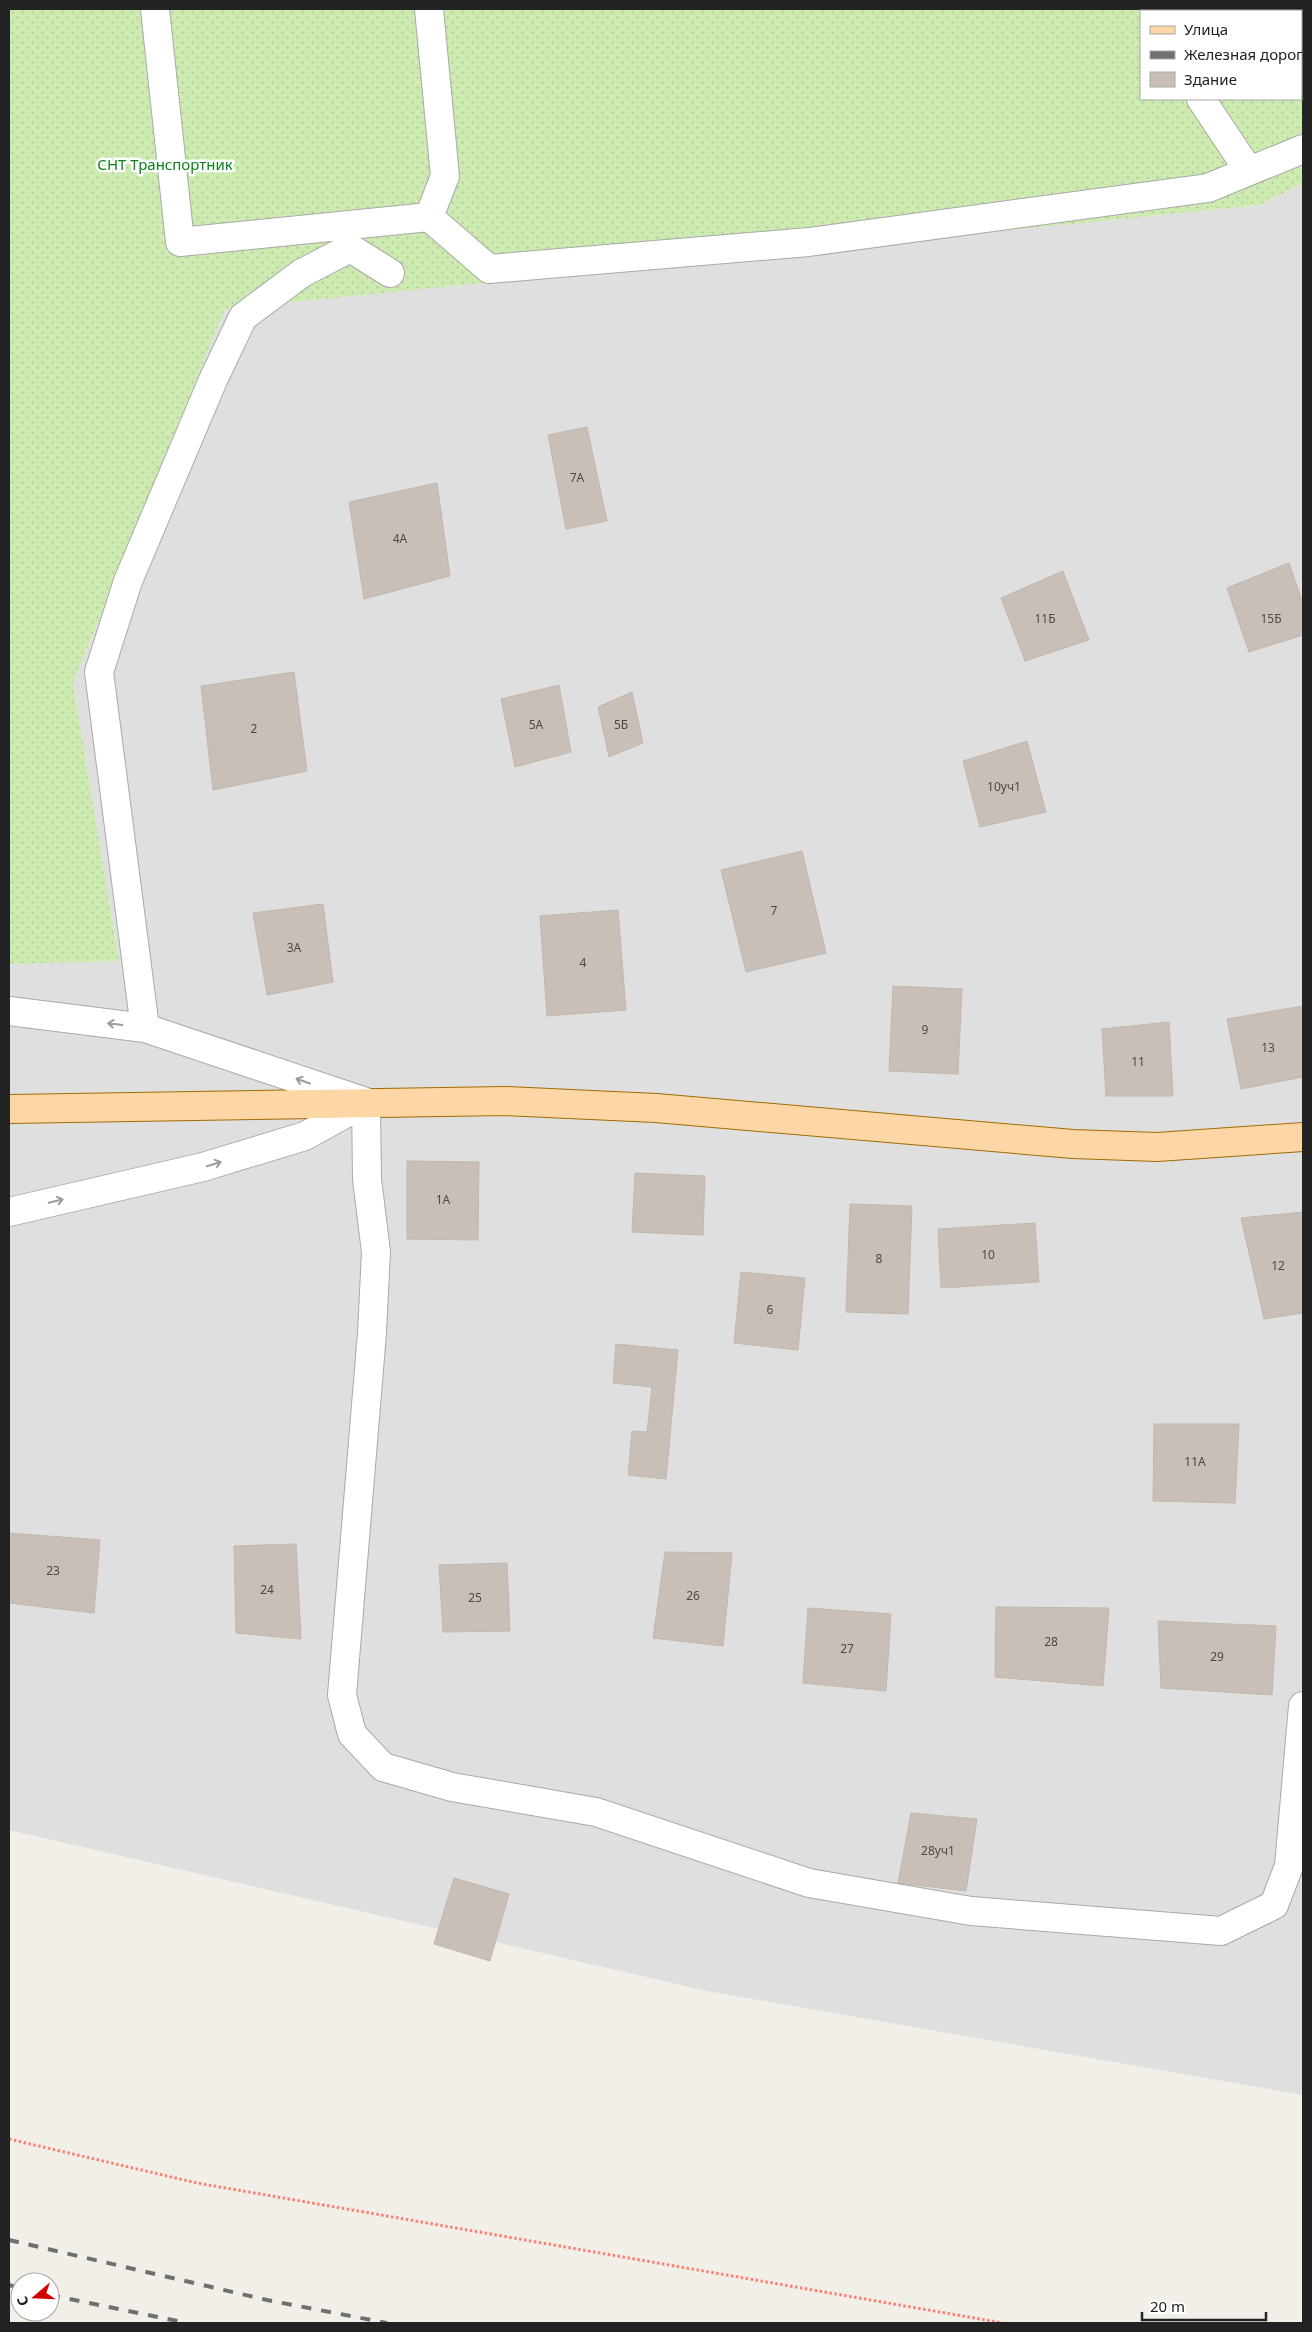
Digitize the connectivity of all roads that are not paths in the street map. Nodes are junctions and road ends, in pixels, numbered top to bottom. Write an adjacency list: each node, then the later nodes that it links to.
1 (155, 9): 6 (street)
2 (429, 9): 6 (street)
3 (1202, 100): 5 (street)
4 (1303, 149): 5 (street)
5 (1250, 171): 6 (street)
6 (429, 217)
7 (390, 273): 9 (street)
8 (9, 1011): 9 (street, one-way to 8)
9 (145, 1028): 10 (street, one-way to 9)
10 (366, 1102): 11 (main road); 12 (main road); 13 (street, one-way to 10); 14 (street)
11 (9, 1109)
12 (1303, 1137)
13 (9, 1212)
14 (1303, 1706)

